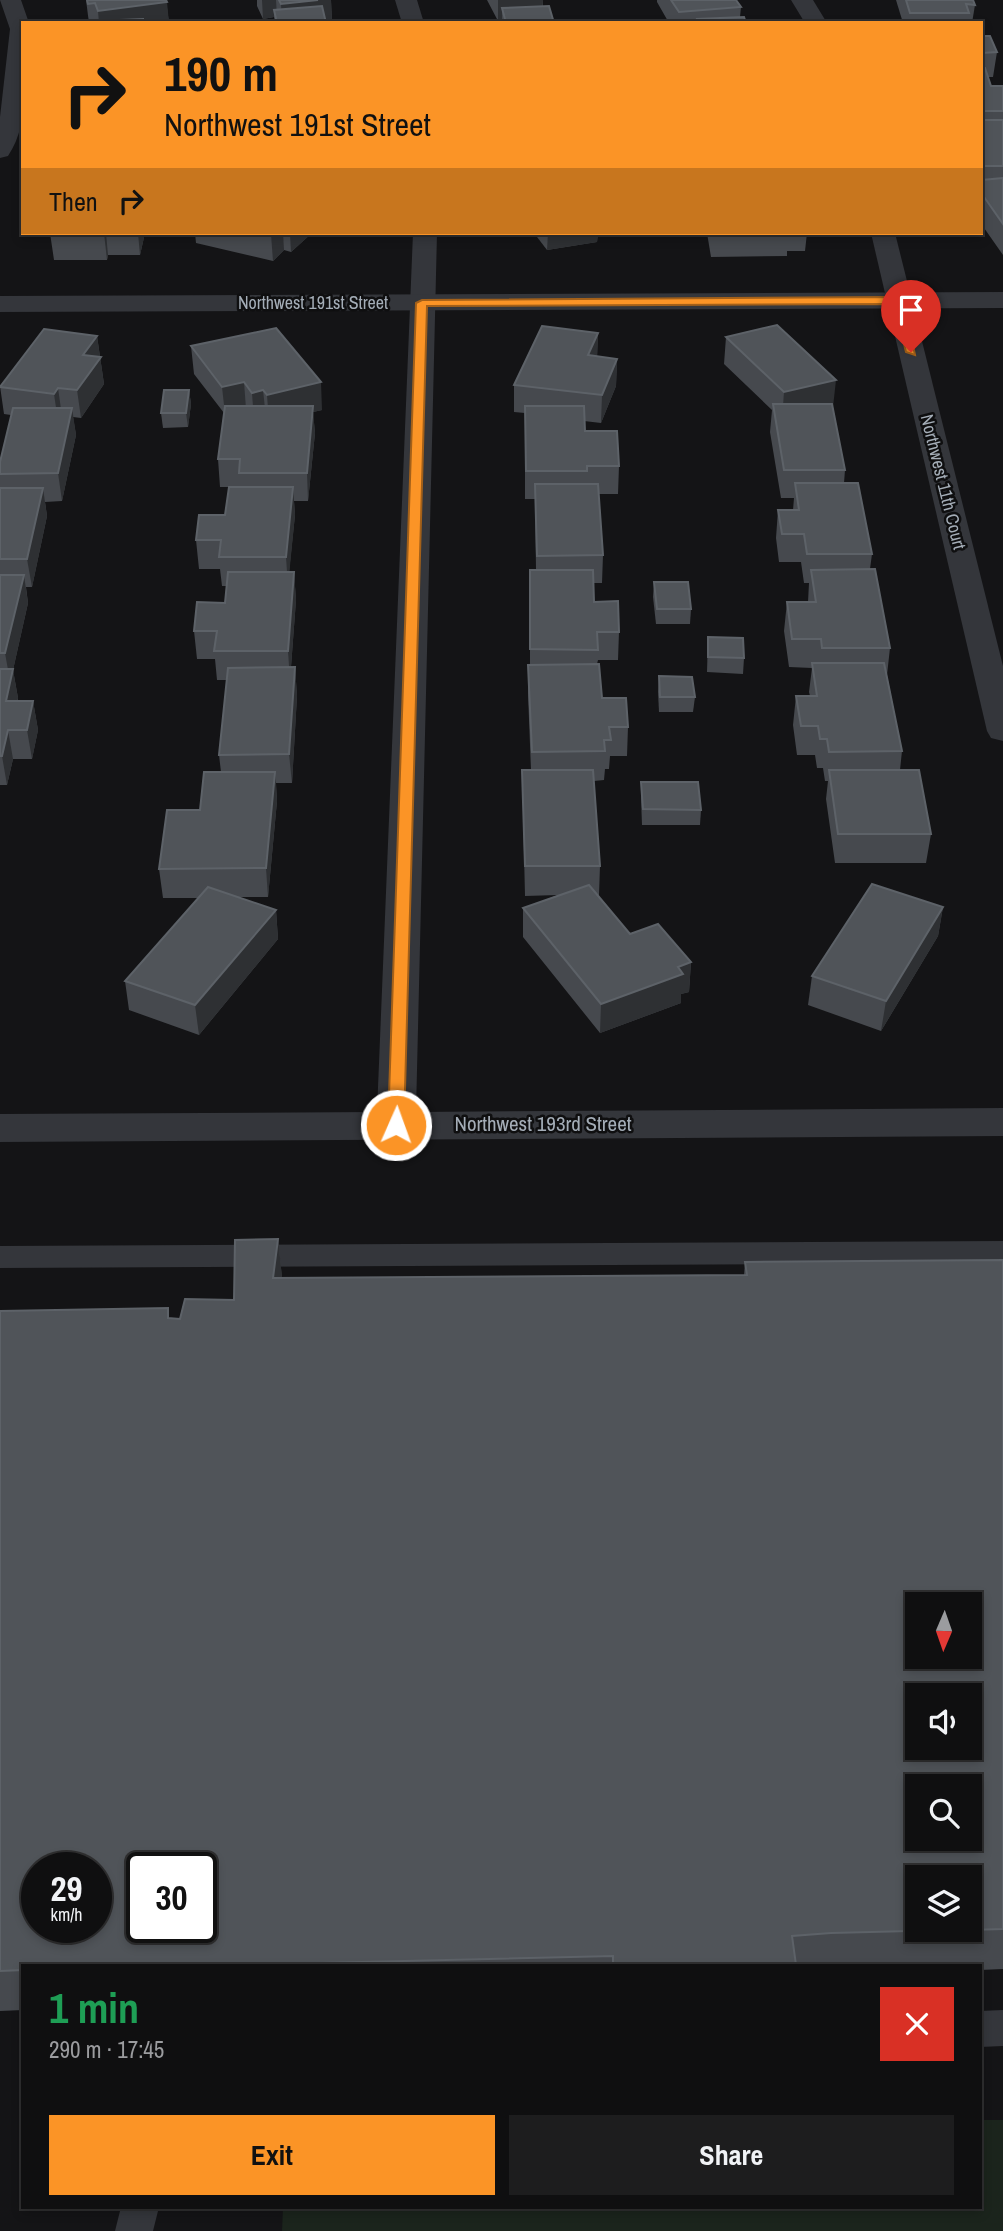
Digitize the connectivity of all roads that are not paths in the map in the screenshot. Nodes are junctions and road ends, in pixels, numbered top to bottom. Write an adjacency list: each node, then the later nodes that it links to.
1 (10, 0): 6 (street)
2 (406, 0): 4 (street)
3 (802, 0): 5 (street)
4 (412, 21)
5 (815, 21)
6 (0, 151)
7 (425, 235): 11 (street)
8 (883, 235): 9 (street, Northwest 11th Court)
9 (899, 300): 10 (street, Northwest 191st Street); 11 (street, Northwest 191st Street); 13 (street, Northwest 11th Court)
10 (1003, 300)
11 (422, 303): 12 (street, Northwest 191st Street); 15 (street)
12 (0, 304)
13 (1003, 731)
14 (1003, 1122): 15 (street, Northwest 193rd Street)
15 (396, 1125): 16 (street, Northwest 193rd Street)
16 (0, 1128)
17 (1003, 1252): 18 (lane)
18 (0, 1257)
19 (1003, 2028): 20 (lane)
20 (982, 2029)
21 (140, 2209): 22 (lane)
22 (134, 2231)

